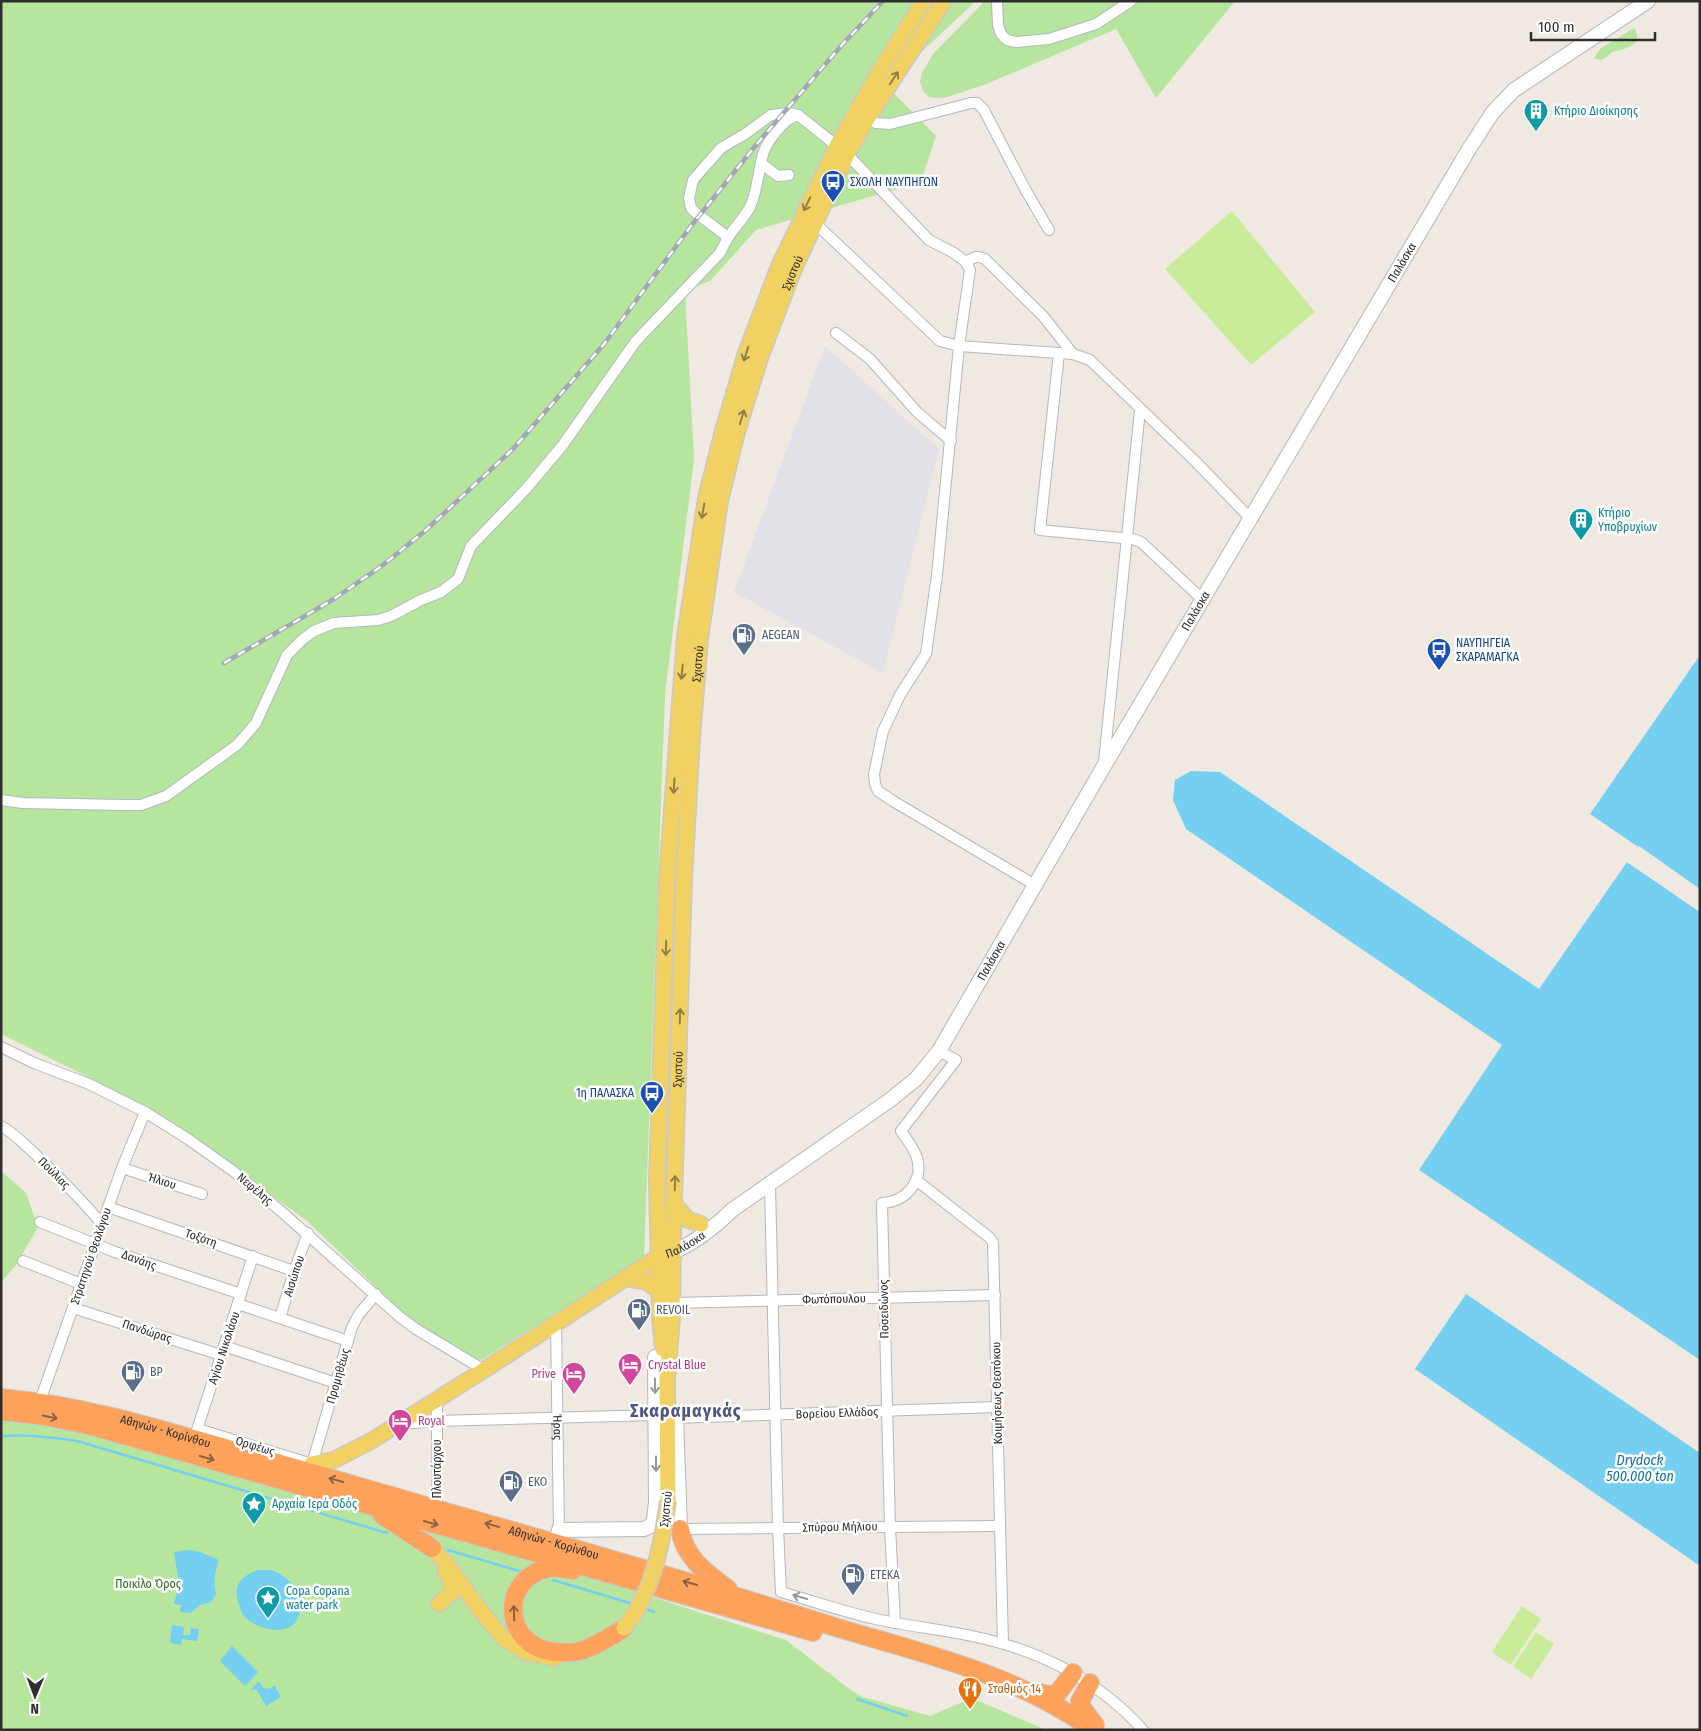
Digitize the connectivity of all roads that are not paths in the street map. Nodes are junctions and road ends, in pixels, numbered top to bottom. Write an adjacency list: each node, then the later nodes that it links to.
1 (924, 1): 7 (main road, Σχιστού)
2 (944, 1): 7 (main road, Σχιστού, one-way to 2)
3 (996, 1): 4 (street)
4 (1131, 1)
5 (1648, 1): 21 (street, Παλάσκα)
6 (798, 115): 8 (street); 9 (street); 13 (street)
7 (861, 117): 8 (main road, Σχιστού); 12 (street)
8 (842, 150): 11 (main road, Σχιστού); 14 (street); 45 (main road, Σχιστού, one-way to 45)
9 (762, 164): 10 (street); 13 (street)
10 (789, 175)
11 (815, 222): 16 (street); 35 (main road, Σχιστού, one-way to 11)
12 (1048, 230)
13 (728, 237): 25 (street)
14 (966, 262): 16 (street); 18 (street)
15 (836, 333): 20 (street)
16 (959, 346): 17 (street); 20 (street)
17 (1059, 353): 18 (street); 22 (street)
18 (1073, 354): 19 (street)
19 (1140, 410): 21 (street); 22 (street)
20 (951, 441): 26 (street)
21 (1251, 519): 23 (street, Παλάσκα)
22 (1127, 539): 23 (street); 24 (street)
23 (1202, 599): 24 (street, Παλάσκα)
24 (1104, 766): 26 (street, Παλάσκα)
25 (1, 800)
26 (1035, 885): 28 (street, Παλάσκα)
27 (1, 1047): 29 (street, Νεφέλης)
28 (938, 1051): 32 (street); 33 (street, Παλάσκα)
29 (145, 1112): 31 (street, Στρατηγού Θεολόγου); 41 (street, Νεφέλης)
30 (1, 1126): 39 (street, Πούλιας)
31 (122, 1168): 34 (street, Ήλιου); 36 (street, Στρατηγού Θεολόγου)
32 (916, 1180): 52 (street, Κοιμήσεως Θεοτόκου); 53 (street, Ποσειδώνος)
33 (770, 1185): 37 (street, Παλάσκα); 55 (street)
34 (202, 1194)
35 (675, 1205): 40 (main road); 43 (main road, Σχιστού)
36 (108, 1207): 39 (street, Στρατηγού Θεολόγου); 44 (street, Τοξότη)
37 (732, 1210): 40 (street, Παλάσκα); 43 (street, Παλάσκα)
38 (40, 1222): 42 (street, Δανάης)
39 (102, 1224): 42 (street, Στρατηγού Θεολόγου)
40 (701, 1224): 43 (street, Παλάσκα)
41 (308, 1234): 47 (street, Αισώπου); 51 (street, Νεφέλης)
42 (96, 1243): 49 (street, Στρατηγού Θεολόγου); 54 (street, Δανάης)
43 (673, 1248): 45 (street, Παλάσκα); 57 (main road, Σχιστού)
44 (253, 1256): 47 (street, Τοξότη); 54 (street, Αγίου Νικολάου)
45 (658, 1257): 48 (main road); 50 (main road, Σχιστού)
46 (23, 1261): 49 (street)
47 (294, 1271): 58 (street, Αισώπου)
48 (625, 1278): 50 (main road); 59 (main road)
49 (81, 1284): 56 (street, Στρατηγού Θεολόγου)
50 (659, 1291): 57 (main road, Σχιστού)
51 (376, 1294): 60 (street, Προμηθέως); 63 (street, Νεφέλης)
52 (994, 1295): 53 (street, Φωτόπουλου); 68 (street, Κοιμήσεως Θεοτόκου)
53 (884, 1298): 55 (street, Φωτόπουλου); 70 (street, Ποσειδώνος)
54 (239, 1299): 58 (street, Δανάης); 61 (street, Αγίου Νικολάου)
55 (773, 1300): 57 (street, Φωτόπουλου); 72 (street)
56 (73, 1308): 61 (street, Πανδώρας); 67 (street, Στρατηγού Θεολόγου)
57 (668, 1313): 62 (main road); 74 (main road); 92 (main road, Σχιστού, bridge)
58 (280, 1318): 60 (street, Δανάης)
59 (556, 1323): 63 (main road); 73 (street, Ήρας)
60 (348, 1341): 64 (street, Προμηθέως)
61 (223, 1351): 64 (street, Πανδώρας); 77 (street, Αγίου Νικολάου)
62 (655, 1357): 71 (street, Σχιστού, one-way to 71)
63 (484, 1370): 66 (main road)
64 (336, 1383): 79 (street, Προμηθέως)
65 (1, 1398): 67 (highway, Αθηνών - Κορίνθου)
66 (437, 1400): 75 (street, Πλουτάρχου); 76 (main road)
67 (40, 1402): 77 (highway, Αθηνών - Κορίνθου)
68 (997, 1407): 70 (street, Βορείου Ελλάδος); 82 (street, Κοιμήσεως Θεοτόκου)
69 (1, 1411): 80 (highway, Αθηνών - Κορίνθου, one-way to 80)
70 (887, 1411): 72 (street, Βορείου Ελλάδος); 83 (street, Ποσειδώνος)
71 (656, 1415): 73 (street); 86 (street, Σχιστού, one-way to 86)
72 (776, 1415): 74 (street, Βορείου Ελλάδος); 84 (street)
73 (558, 1418): 75 (street); 86 (street, Ήρας)
74 (676, 1418): 85 (street, Σχιστού)
75 (437, 1421): 76 (street); 81 (street, Πλουτάρχου)
76 (397, 1424): 79 (main road)
77 (196, 1434): 78 (highway, Αθηνών - Κορίνθου); 79 (street, Ορφέως)
78 (242, 1452): 79 (highway); 81 (highway, Αθηνών - Κορίνθου, one-way to 78)
79 (312, 1464)
80 (367, 1505): 87 (highway); 88 (highway, Αθηνών - Κορίνθου, one-way to 88)
81 (437, 1509): 86 (highway, Αθηνών - Κορίνθου, one-way to 81)
82 (1000, 1526): 83 (street, Σπύρου Μήλιου); 93 (street, Κοιμήσεως Θεοτόκου)
83 (890, 1527): 84 (street, Σπύρου Μήλιου); 91 (street, Ποσειδώνος)
84 (778, 1528): 85 (street, Σπύρου Μήλιου); 91 (street, one-way to 84)
85 (680, 1529): 89 (highway)
86 (557, 1536): 89 (highway, Αθηνών - Κορίνθου, one-way to 86)
87 (432, 1548): 90 (main road); 90 (main road)
88 (620, 1576): 92 (highway, one-way to 88); 97 (highway, Αθηνών - Κορίνθου)
89 (737, 1596): 96 (highway, Αθηνών - Κορίνθου)
90 (482, 1614): 92 (main road, Σχιστού)
91 (895, 1623): 93 (street)
92 (624, 1629)
93 (1003, 1643): 94 (street)
94 (1074, 1673): 95 (street); 96 (highway)
95 (1090, 1684): 99 (highway); 100 (street)
96 (1020, 1689): 98 (highway, Αθηνών - Κορίνθου)
97 (1072, 1730)
98 (1093, 1730)
99 (1099, 1730)
100 (1143, 1730)

